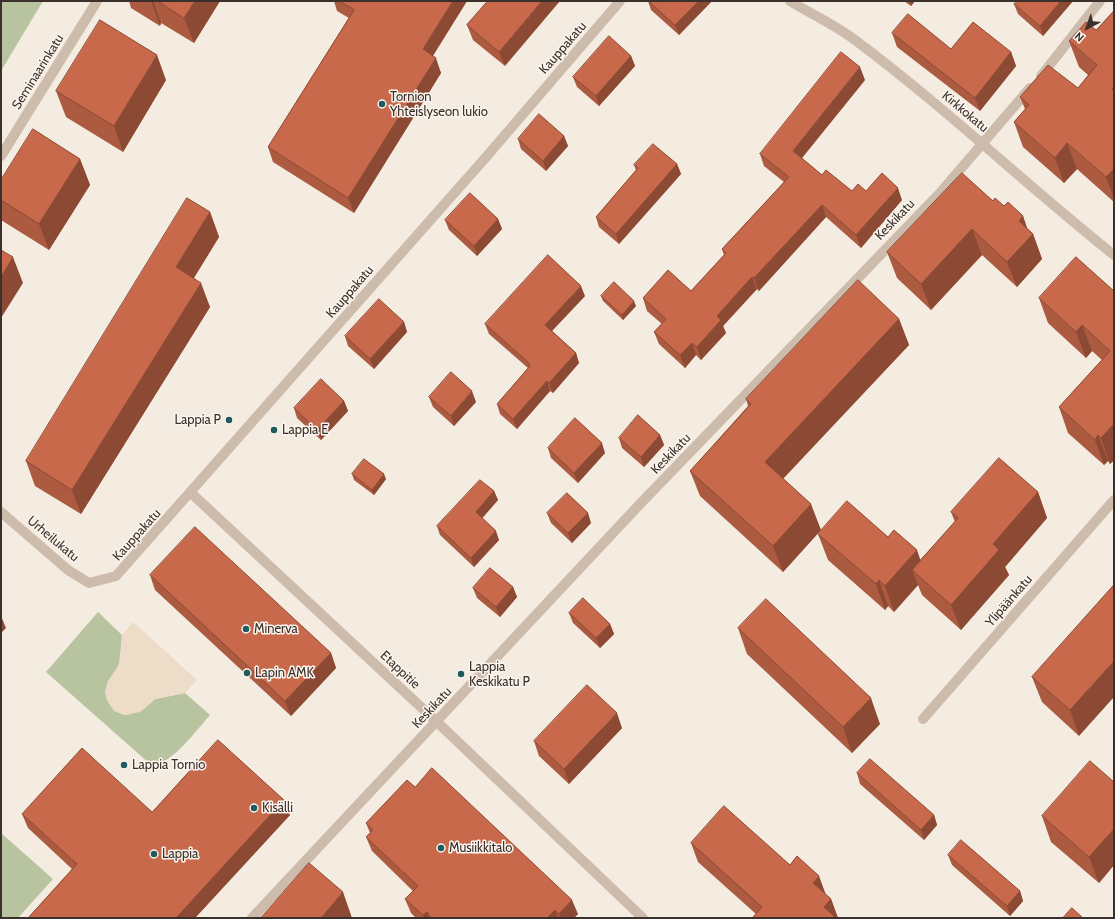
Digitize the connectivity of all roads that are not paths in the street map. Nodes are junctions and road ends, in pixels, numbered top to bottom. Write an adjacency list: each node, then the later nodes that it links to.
1 (97, 1): 6 (street, Seminaarinkatu)
2 (620, 1): 8 (street, Kauppakatu)
3 (790, 1): 5 (street, Kirkkokatu)
4 (1100, 1): 5 (street, Keskikatu)
5 (982, 143): 7 (street, Kirkkokatu); 13 (street, Keskikatu)
6 (1, 156)
7 (1114, 255)
8 (190, 492): 11 (street, Kauppakatu); 13 (street, Etappitie)
9 (1114, 500): 12 (street, Ylipäänkatu)
10 (1, 512): 11 (street, Urheilukatu)
11 (89, 583)
12 (923, 719)
13 (437, 722): 14 (street, Keskikatu); 15 (street, Etappitie)
14 (252, 918)
15 (643, 918)

